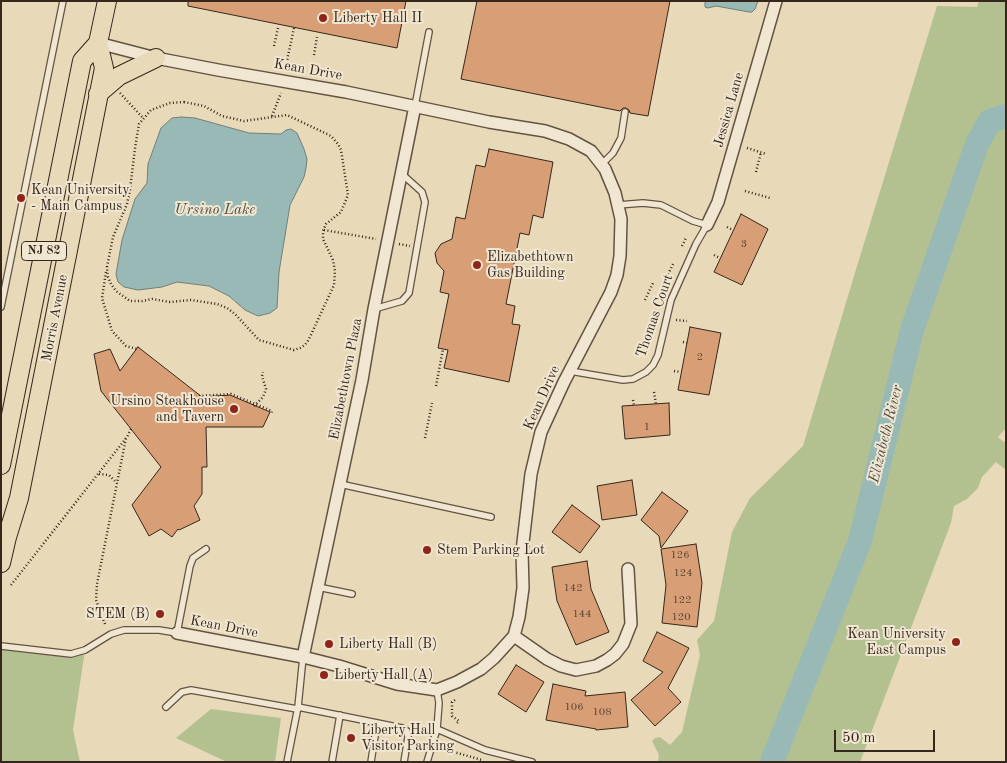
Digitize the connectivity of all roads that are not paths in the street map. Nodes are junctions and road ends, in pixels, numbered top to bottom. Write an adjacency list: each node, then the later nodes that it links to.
1 (63, 1): 14 (lane)
2 (107, 1): 5 (main road, Morris Avenue / NJ 82)
3 (776, 1): 13 (street, Jessica Lane)
4 (429, 32): 8 (lane)
5 (98, 43): 6 (street, Kean Drive); 7 (main road, Morris Avenue / NJ 82); 17 (main road, Morris Avenue / NJ 82)
6 (156, 58): 7 (main road); 8 (street, Kean Drive)
7 (98, 94): 21 (main road, Morris Avenue / NJ 82)
8 (415, 106): 10 (street, Kean Drive); 11 (street, Elizabethtown Plaza)
9 (625, 112): 10 (lane)
10 (602, 164): 12 (street, Kean Drive)
11 (402, 174): 15 (street, Elizabethtown Plaza); 15 (lane)
12 (618, 205): 13 (lane); 16 (street, Kean Drive)
13 (707, 225): 16 (lane, Thomas Court)
14 (1, 307)
15 (374, 309): 18 (street, Elizabethtown Plaza)
16 (570, 371): 26 (street, Kean Drive)
17 (1, 465)
18 (340, 484): 19 (lane); 23 (street, Elizabethtown Plaza)
19 (491, 517)
20 (206, 549): 25 (lane)
21 (1, 563)
22 (628, 569): 26 (street)
23 (318, 586): 24 (lane); 28 (street, Elizabethtown Plaza)
24 (352, 594)
25 (177, 633): 27 (lane, Kean Drive); 28 (street, Kean Drive)
26 (514, 636): 29 (street, Kean Drive)
27 (1, 646)
28 (303, 657): 29 (street, Kean Drive); 31 (lane)
29 (437, 690): 34 (lane)
30 (166, 706): 31 (lane)
31 (298, 708): 32 (lane); 35 (lane)
32 (340, 716): 33 (lane); 36 (lane)
33 (377, 723): 37 (lane); 38 (lane)
34 (437, 728): 39 (lane); 40 (lane)
35 (287, 762)
36 (332, 762)
37 (371, 762)
38 (404, 762)
39 (427, 762)
40 (532, 762)

